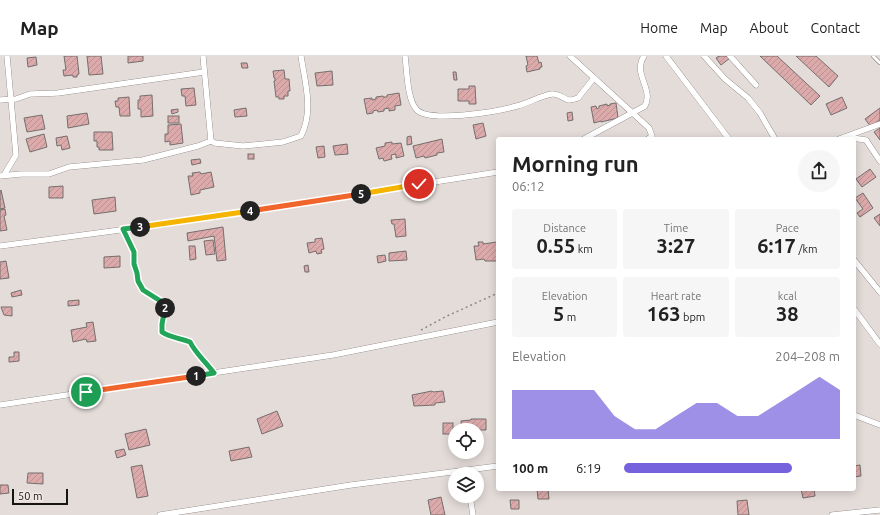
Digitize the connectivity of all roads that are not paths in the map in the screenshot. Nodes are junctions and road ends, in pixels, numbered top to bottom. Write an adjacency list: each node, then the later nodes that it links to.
1 (7, 56): 15 (street)
2 (203, 56): 12 (street)
3 (301, 56): 25 (street)
4 (405, 56): 13 (street)
5 (570, 56): 13 (street)
6 (644, 56): 17 (street)
7 (666, 56): 21 (street)
8 (704, 56): 22 (street)
9 (730, 56): 14 (street)
10 (873, 56): 11 (lane)
11 (880, 63)
12 (204, 72): 15 (street); 25 (street)
13 (594, 78): 17 (street)
14 (756, 85)
15 (10, 99): 16 (street); 28 (street)
16 (0, 100)
17 (633, 112): 19 (street); 20 (street)
18 (880, 124): 23 (street)
19 (588, 137)
20 (651, 137)
21 (727, 137)
22 (775, 137)
23 (845, 137)
24 (856, 139): 26 (street)
25 (211, 141): 28 (street)
26 (880, 161)
27 (496, 172): 29 (street)
28 (2, 176)
29 (0, 246)
30 (856, 262): 31 (street)
31 (880, 292)
32 (856, 311): 34 (street)
33 (496, 322): 35 (street)
34 (880, 344)
35 (0, 405)
36 (856, 416): 37 (street)
37 (880, 424)
38 (496, 466): 39 (street)
39 (484, 469)
40 (448, 474): 43 (street)
41 (471, 503): 44 (street)
42 (880, 510): 45 (street)
43 (160, 515)
44 (473, 515)
45 (832, 515)

